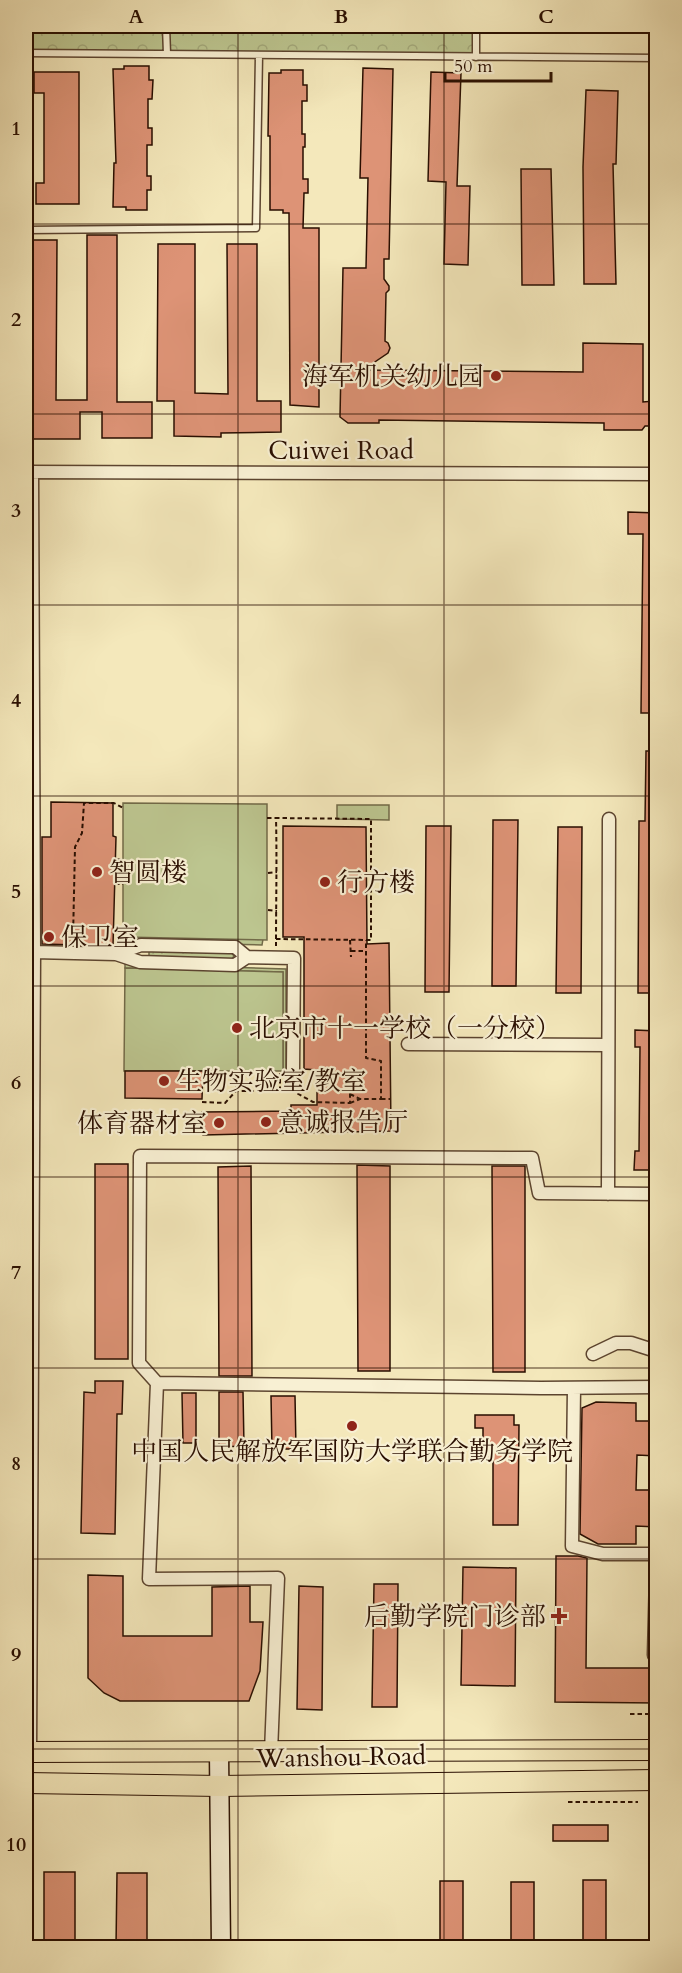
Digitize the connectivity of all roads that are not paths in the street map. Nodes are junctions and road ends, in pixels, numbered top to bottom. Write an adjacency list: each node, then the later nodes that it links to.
1 (166, 26): 4 (lane)
2 (476, 26): 6 (lane)
3 (26, 53): 4 (lane)
4 (167, 54): 5 (lane)
5 (259, 55): 6 (lane); 8 (lane)
6 (476, 57): 7 (lane)
7 (657, 58)
8 (26, 230)
9 (29, 472): 10 (street, Cuiwei Road); 11 (street)
10 (657, 474)
11 (29, 795): 13 (street)
12 (609, 819): 17 (street)
13 (34, 952): 14 (street); 30 (street)
14 (116, 954): 15 (street); 15 (street)
15 (247, 957): 18 (street)
16 (408, 1044): 17 (street)
17 (608, 1045): 19 (street)
18 (293, 1069)
19 (608, 1194): 20 (street); 23 (street)
20 (657, 1194)
21 (657, 1351): 22 (street)
22 (593, 1354)
23 (157, 1383): 25 (street); 32 (street)
24 (657, 1387): 25 (street)
25 (574, 1388): 26 (street)
26 (657, 1554)
27 (657, 1576): 28 (street)
28 (654, 1654)
29 (657, 1750): 32 (main road, Wanshou Road)
30 (28, 1752): 31 (main road, Wanshou Road)
31 (219, 1752): 32 (main road, Wanshou Road); 35 (street)
32 (272, 1752)
33 (657, 1780): 35 (main road, Wanshou Road)
34 (26, 1783): 35 (main road, Wanshou Road)
35 (220, 1786): 36 (street)
36 (221, 1947)

